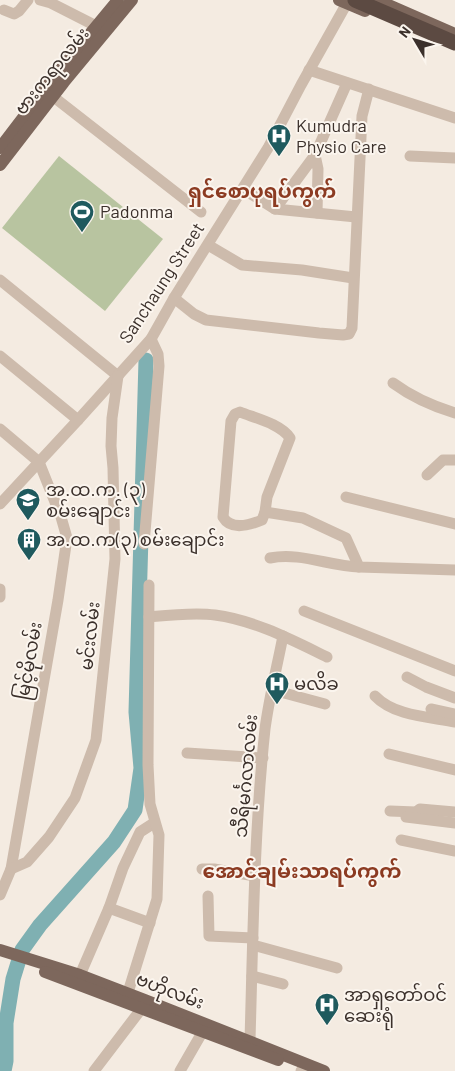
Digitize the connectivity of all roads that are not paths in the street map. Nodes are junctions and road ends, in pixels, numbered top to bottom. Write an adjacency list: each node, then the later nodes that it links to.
1 (28, 0): 7 (street)
2 (40, 0): 8 (street)
3 (118, 0): 8 (main road, ဗားကရာလမ်း)
4 (132, 0): 8 (main road, ဗားကရာလမ်း)
5 (378, 0): 9 (main road)
6 (347, 1): 10 (highway); 11 (main road); 12 (street, Sanchaung Street)
7 (4, 10)
8 (102, 28): 15 (main road, ဗားကရာလမ်း)
9 (455, 34)
10 (455, 43)
11 (455, 50)
12 (309, 70): 13 (street); 21 (street, Sanchaung Street)
13 (347, 83): 14 (street); 17 (street)
14 (369, 89): 16 (street); 25 (street)
15 (48, 93): 18 (main road, ဗားကရာလမ်း); 23 (street)
16 (455, 118)
17 (315, 155): 22 (street); 24 (street)
18 (1, 156)
19 (410, 156): 20 (street)
20 (455, 158)
21 (243, 189): 22 (street); 26 (street, Sanchaung Street)
22 (275, 209): 24 (street)
23 (201, 212)
24 (317, 213): 25 (street)
25 (356, 217): 27 (street)
26 (208, 245): 27 (street); 29 (street, Sanchaung Street)
27 (353, 278): 29 (street)
28 (0, 280): 32 (street)
29 (174, 298): 30 (street, Sanchaung Street)
30 (151, 339): 32 (street, Sanchaung Street); 44 (street)
31 (0, 356): 35 (street)
32 (118, 376): 35 (street, Sanchaung Street); 74 (street, မင်းလမ်း)
33 (393, 383): 34 (street)
34 (455, 413)
35 (78, 420): 38 (street, Sanchaung Street)
36 (0, 429): 38 (street)
37 (455, 460): 39 (street)
38 (39, 462): 41 (street, Sanchaung Street); 74 (street, မြင့်မိုလမ်း)
39 (427, 475)
40 (346, 497): 43 (street)
41 (0, 503)
42 (265, 512): 42 (street); 46 (street)
43 (455, 524)
44 (144, 544)
45 (270, 558): 46 (street)
46 (359, 567): 47 (street)
47 (455, 570)
48 (149, 585): 50 (street)
49 (304, 611): 53 (street)
50 (149, 617): 51 (street); 69 (street)
51 (283, 636): 52 (street); 55 (street, သီရိမင်္ဂလာလမ်း)
52 (327, 657)
53 (455, 671)
54 (407, 677): 57 (street)
55 (273, 690): 58 (street); 64 (street, သီရိမင်္ဂလာလမ်း)
56 (375, 696): 61 (street)
57 (455, 698)
58 (325, 704)
59 (431, 709): 60 (street)
60 (455, 714)
61 (455, 722)
62 (187, 753): 64 (street)
63 (389, 754): 65 (street)
64 (263, 758): 76 (street, သီရိမင်္ဂလာလမ်း)
65 (455, 770)
66 (390, 811): 67 (street)
67 (455, 812)
68 (404, 817): 70 (street)
69 (154, 823): 79 (street); 80 (street)
70 (455, 823)
71 (401, 840): 72 (street)
72 (455, 851)
73 (0, 864): 74 (street)
74 (11, 869): 77 (street, မြင့်မိုလမ်း)
75 (202, 869): 76 (street)
76 (255, 876): 81 (street, သီရိမင်္ဂလာလမ်း)
77 (1, 893)
78 (208, 896): 81 (street)
79 (109, 908): 80 (street); 85 (street)
80 (150, 922): 88 (street)
81 (253, 942): 84 (street); 86 (street, သီရိမင်္ဂလာလမ်း)
82 (2, 954): 83 (main road, ဗဟိုလမ်း)
83 (28, 962): 85 (main road, ဗဟိုလမ်း); 88 (main road, ဗဟိုလမ်း)
84 (337, 968)
85 (80, 975): 88 (main road, ဗဟိုလမ်း)
86 (252, 976): 87 (street); 91 (street, သီရိမင်္ဂလာလမ်း)
87 (283, 984)
88 (126, 998): 89 (main road, ဗဟိုလမ်း); 91 (main road, ဗဟိုလမ်း)
89 (142, 1008): 90 (main road, ဗဟိုလမ်း); 93 (street)
90 (203, 1031): 92 (main road, ဗဟိုလမ်း); 94 (street)
91 (250, 1040): 95 (main road, ဗဟိုလမ်း)
92 (304, 1070)
93 (94, 1071)
94 (180, 1071)
95 (324, 1071)

